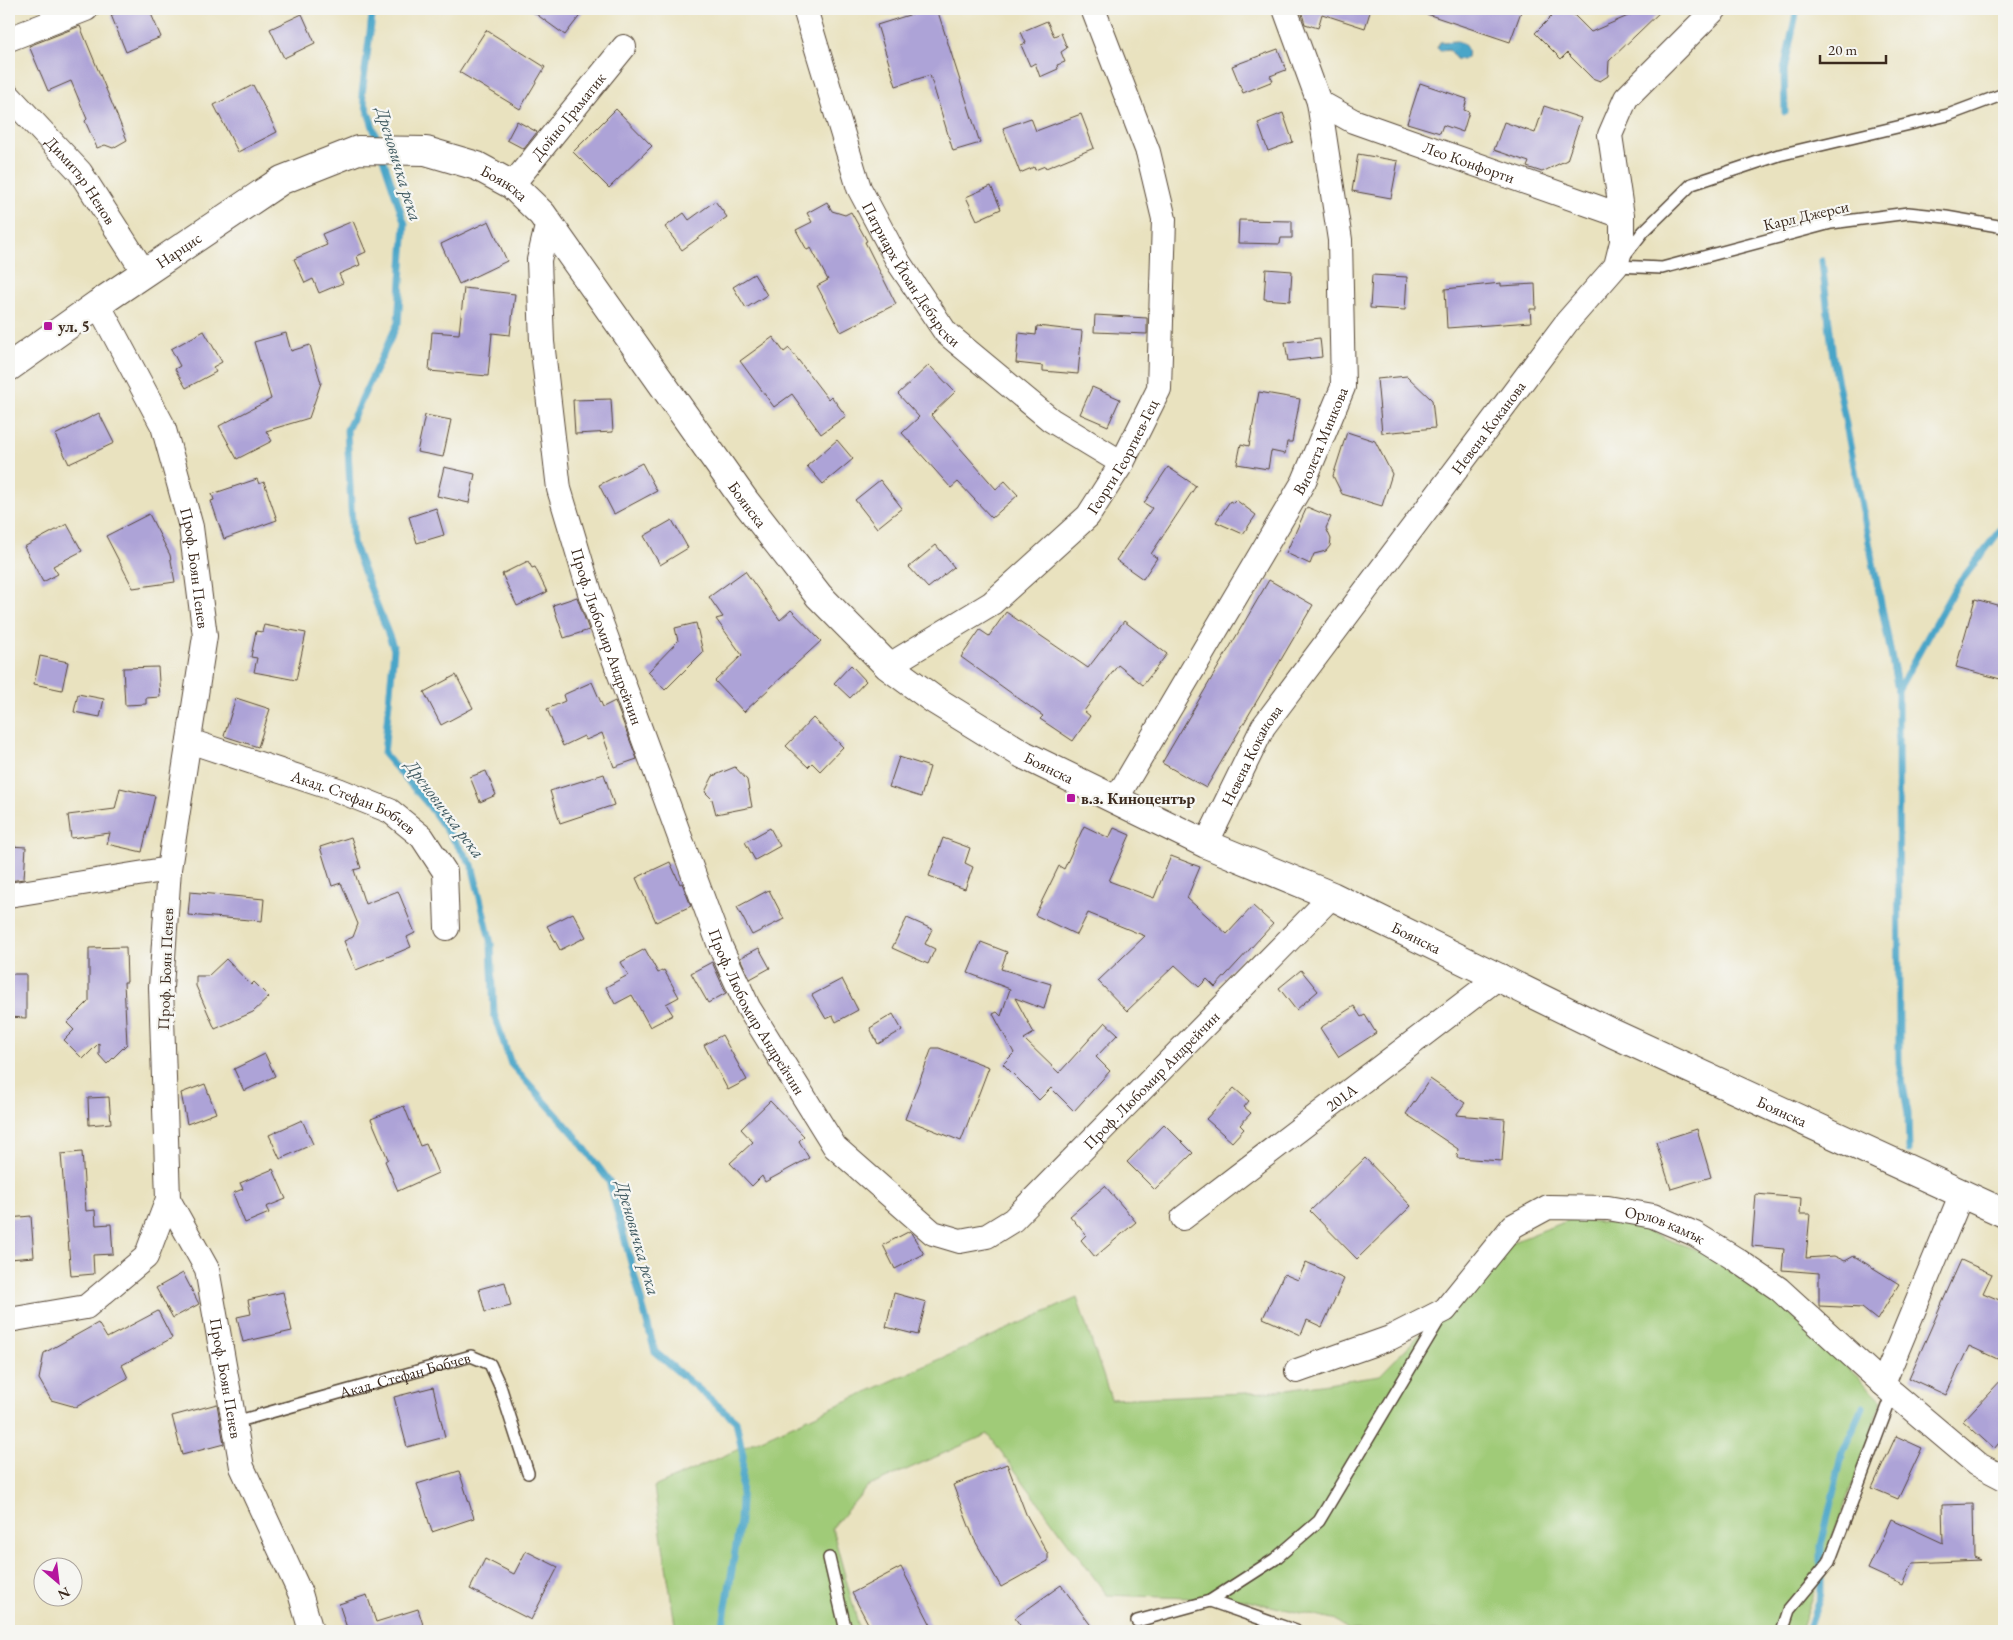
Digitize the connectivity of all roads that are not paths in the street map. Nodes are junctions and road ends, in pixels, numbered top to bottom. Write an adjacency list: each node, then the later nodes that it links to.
1 (86, 9): 6 (street)
2 (805, 9): 20 (street, Патриарх Йоан Дебърски)
3 (1093, 9): 20 (street, Георги Георгиев-Гец)
4 (1285, 9): 10 (street, Виолета Минкова)
5 (1715, 9): 13 (street, Невена Коканова)
6 (9, 39)
7 (624, 47): 12 (street, Дойно Граматик)
8 (2004, 94): 16 (lane)
9 (9, 96): 17 (street, Димитър Ненов)
10 (1319, 102): 13 (street, Лео Конфорти); 23 (street, Виолета Минкова)
11 (358, 150): 12 (main road, Боянска); 17 (main road, Нарцис)
12 (512, 185): 14 (main road, Боянска)
13 (1622, 216): 16 (street, Невена Коканова)
14 (548, 222): 21 (main road, Боянска); 27 (street, Проф. Любомир Андрейчин)
15 (2004, 227): 16 (lane, Карл Джерси)
16 (1616, 266): 24 (street, Невена Коканова)
17 (144, 272): 18 (main road, Нарцис)
18 (98, 304): 19 (main road, Нарцис); 22 (street, Проф. Боян Пенев)
19 (9, 368)
20 (1122, 463): 21 (street, Георги Георгиев-Гец)
21 (888, 666): 23 (main road, Боянска)
22 (189, 741): 25 (street, Проф. Боян Пенев); 28 (street, Акад. Стефан Бобчев)
23 (1115, 800): 24 (main road, Боянска)
24 (1206, 844): 27 (main road, Боянска)
25 (169, 869): 26 (street); 31 (street, Проф. Боян Пенев)
26 (9, 895)
27 (1332, 896): 29 (main road, Боянска)
28 (447, 928)
29 (1500, 976): 30 (main road, Боянска); 33 (street, 201А)
30 (1962, 1193): 32 (main road, Боянска); 37 (street)
31 (168, 1199): 35 (street); 38 (street, Проф. Боян Пенев)
32 (2004, 1213)
33 (1183, 1218)
34 (1445, 1310): 36 (street, Орлов камък); 37 (street, Орлов камък); 42 (lane)
35 (9, 1318)
36 (1297, 1372)
37 (1888, 1388): 40 (street, Орлов камък); 47 (lane)
38 (235, 1422): 39 (lane, Акад. Стефан Бобчев); 44 (street, Проф. Боян Пенев)
39 (528, 1473)
40 (2004, 1478)
41 (828, 1558): 45 (lane)
42 (1210, 1601): 43 (lane); 46 (lane)
43 (1137, 1621)
44 (311, 1631)
45 (846, 1631)
46 (1296, 1631)
47 (1782, 1631)

